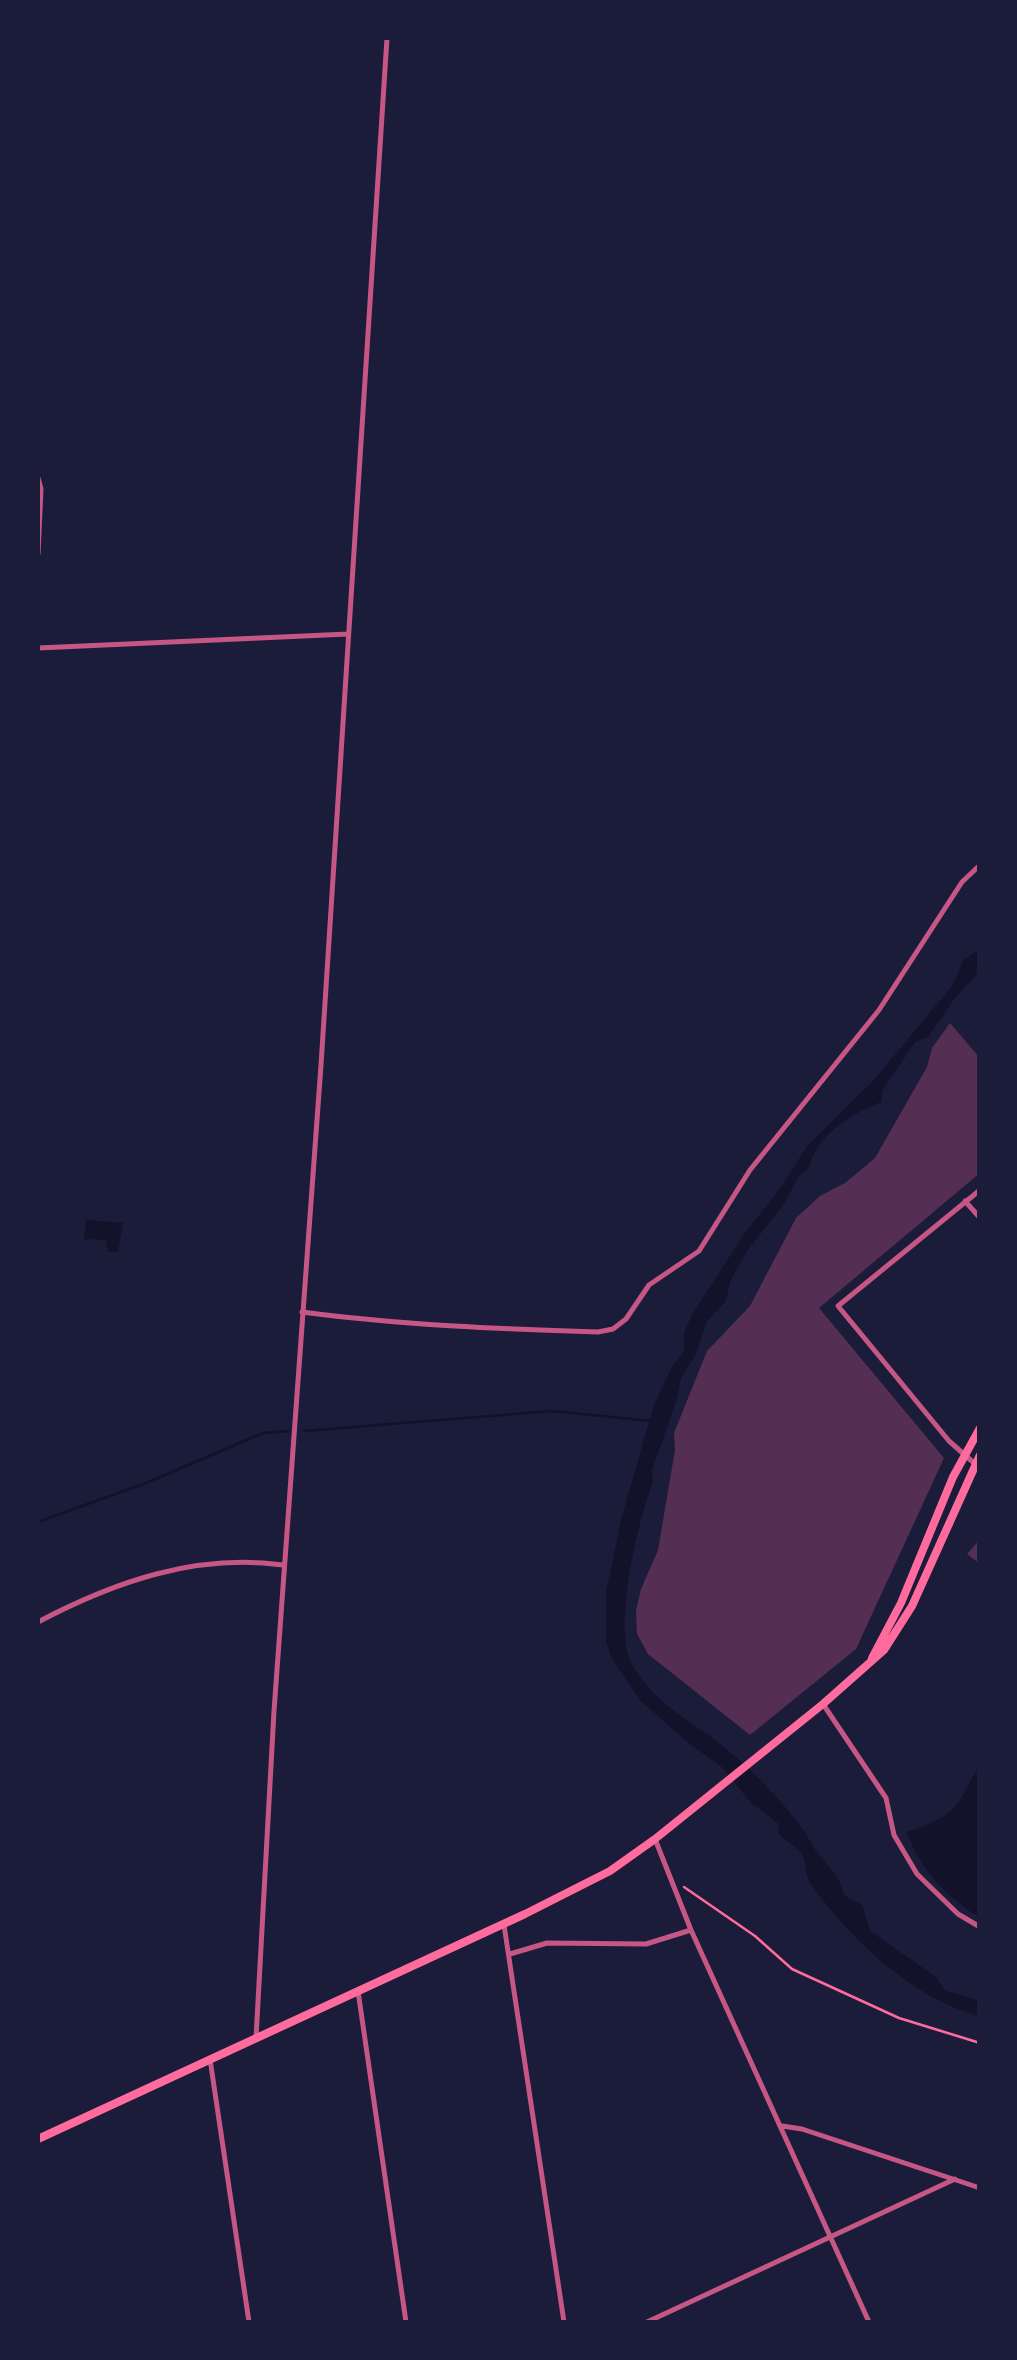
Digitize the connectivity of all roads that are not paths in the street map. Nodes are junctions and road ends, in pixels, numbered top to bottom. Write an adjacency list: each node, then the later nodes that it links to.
1 (387, 38): 4 (street)
2 (38, 478): 3 (street)
3 (38, 554)
4 (348, 634): 5 (street); 10 (street)
5 (38, 648)
6 (980, 866): 10 (street)
7 (980, 1190): 8 (street)
8 (966, 1202): 9 (street); 12 (street)
9 (980, 1218)
10 (302, 1312): 14 (street)
11 (979, 1430): 12 (main road)
12 (964, 1455): 13 (street); 16 (main road)
13 (977, 1459): 16 (main road)
14 (284, 1566): 15 (street); 24 (street)
15 (38, 1622)
16 (872, 1658): 17 (main road)
17 (823, 1704): 18 (main road); 20 (street)
18 (656, 1839): 19 (main road); 21 (street)
19 (503, 1924): 22 (street); 23 (main road)
20 (980, 1927)
21 (691, 1930): 22 (street); 26 (street)
22 (510, 1954): 33 (street)
23 (358, 1991): 24 (main road); 32 (street)
24 (256, 2038): 25 (main road)
25 (210, 2060): 27 (main road); 31 (street)
26 (782, 2126): 28 (street); 30 (street)
27 (38, 2138)
28 (955, 2179): 29 (street); 30 (street)
29 (980, 2188)
30 (831, 2237): 34 (street); 35 (street)
31 (250, 2322)
32 (406, 2322)
33 (564, 2322)
34 (647, 2322)
35 (870, 2322)

